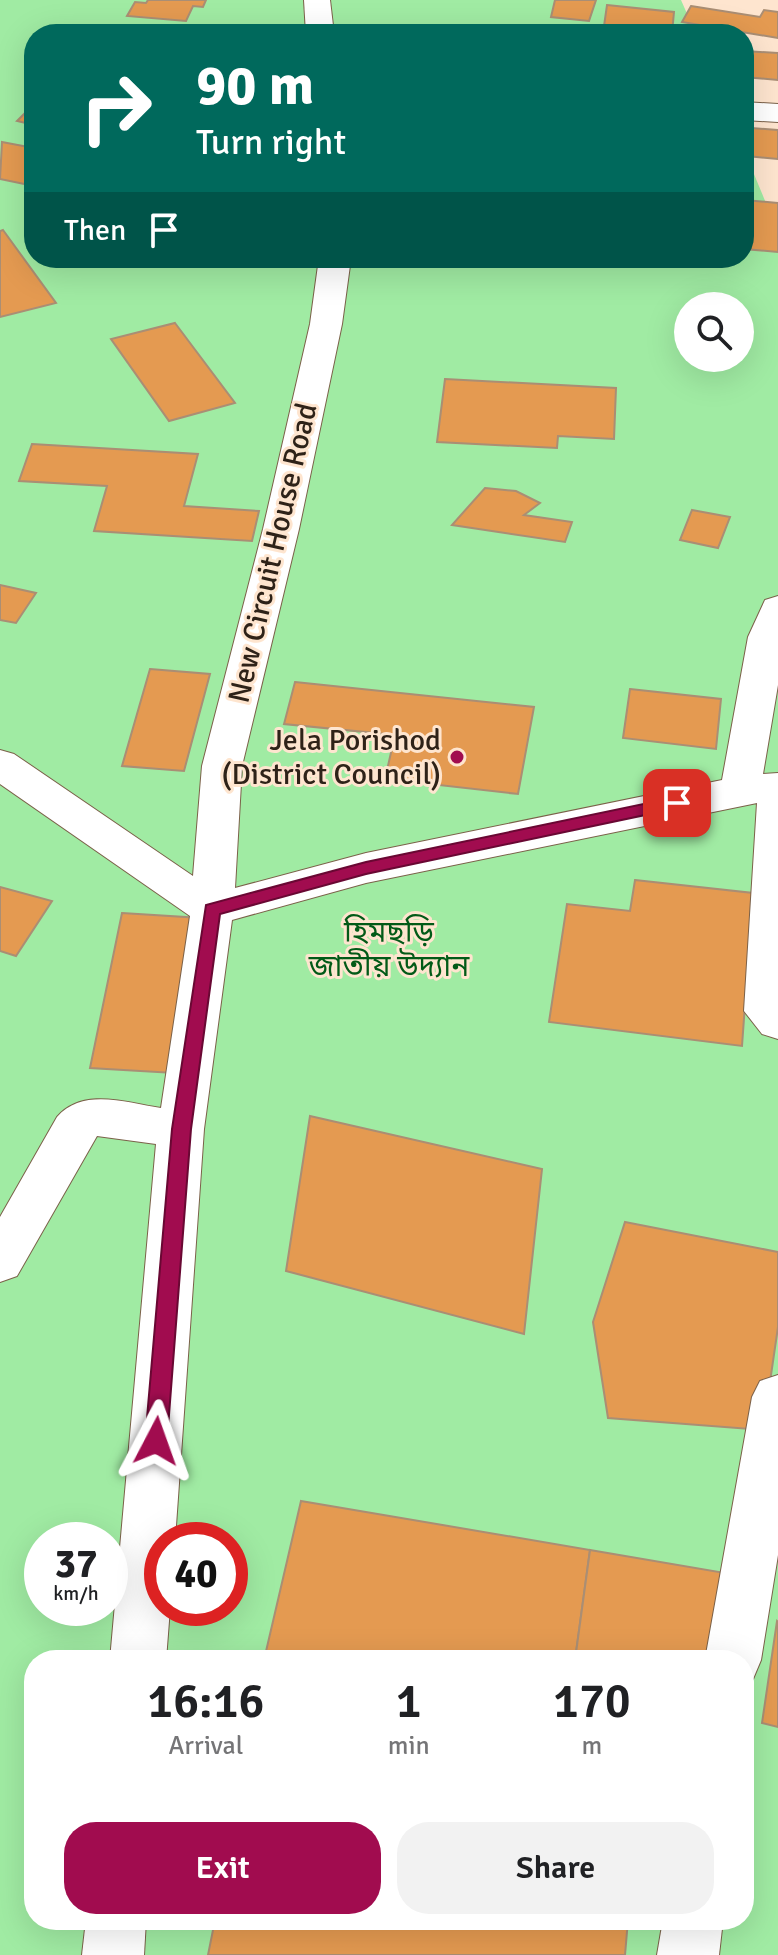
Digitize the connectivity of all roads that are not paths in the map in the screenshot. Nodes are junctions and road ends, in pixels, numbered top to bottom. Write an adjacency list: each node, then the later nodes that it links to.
1 (317, 0): 2 (street)
2 (319, 24)
3 (754, 112): 4 (street)
4 (778, 113)
5 (334, 268): 9 (street, New Circuit House Road)
6 (778, 608): 8 (street)
7 (0, 764): 9 (street)
8 (765, 792): 9 (street); 10 (street)
9 (212, 910): 11 (street, New Circuit House Road)
10 (778, 1022)
11 (181, 1129): 12 (street); 14 (street, New Circuit House Road)
12 (0, 1262)
13 (778, 1397): 15 (street)
14 (139, 1650)
15 (735, 1650)
16 (115, 1930): 18 (street)
17 (692, 1930): 19 (street)
18 (113, 1955)
19 (688, 1955)

